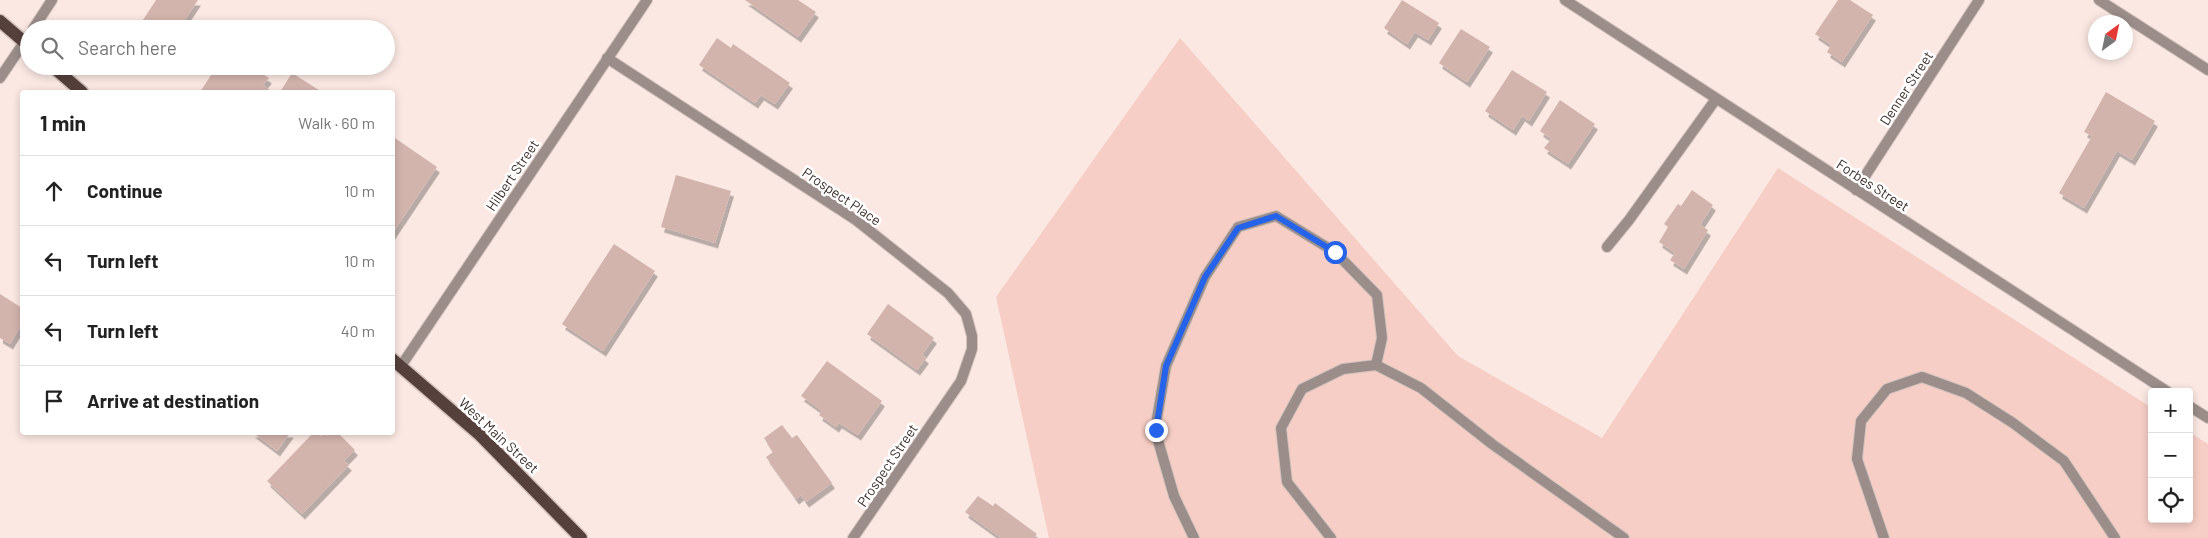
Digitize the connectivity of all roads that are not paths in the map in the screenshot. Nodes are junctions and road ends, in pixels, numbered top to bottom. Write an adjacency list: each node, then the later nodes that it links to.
1 (52, 0): 6 (street)
2 (647, 0): 10 (street, Hilbert Street)
3 (1565, 0): 15 (street, Forbes Street)
4 (1978, 0): 16 (street, Denner Street)
5 (2099, 0): 11 (street)
6 (39, 20)
7 (0, 21): 8 (main road)
8 (20, 36)
9 (20, 51): 13 (street)
10 (607, 58): 18 (street, Hilbert Street); 21 (street, Prospect Place)
11 (2208, 70)
12 (62, 75): 14 (main road)
13 (0, 78)
14 (80, 90)
15 (1716, 99): 16 (street, Forbes Street); 17 (street)
16 (1856, 190): 20 (street, Forbes Street)
17 (1607, 247)
18 (397, 362): 24 (main road, West Main Street)
19 (1376, 365): 26 (street); 27 (street); 28 (street)
20 (2162, 388)
21 (943, 408): 25 (street, Prospect Street)
22 (2193, 409): 23 (street)
23 (2208, 418)
24 (581, 538)
25 (853, 538)
26 (1194, 538)
27 (1330, 538)
28 (1624, 538)
29 (1884, 538): 30 (street)
30 (2115, 538)

